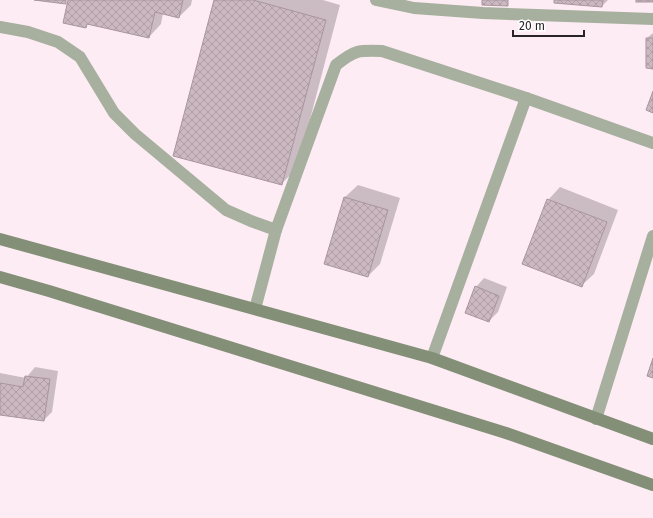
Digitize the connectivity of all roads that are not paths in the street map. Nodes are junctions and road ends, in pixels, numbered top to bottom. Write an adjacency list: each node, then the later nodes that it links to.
1 (376, 0): 2 (street)
2 (431, 5): 3 (street)
3 (653, 19)
4 (0, 27): 7 (street)
5 (526, 98): 6 (street); 7 (street); 12 (street)
6 (653, 143)
7 (276, 230): 11 (street)
8 (653, 236): 13 (street)
9 (0, 239): 11 (main road)
10 (0, 277): 15 (main road)
11 (255, 309): 12 (main road)
12 (432, 358): 13 (main road)
13 (596, 419): 14 (main road)
14 (653, 439)
15 (653, 485)

